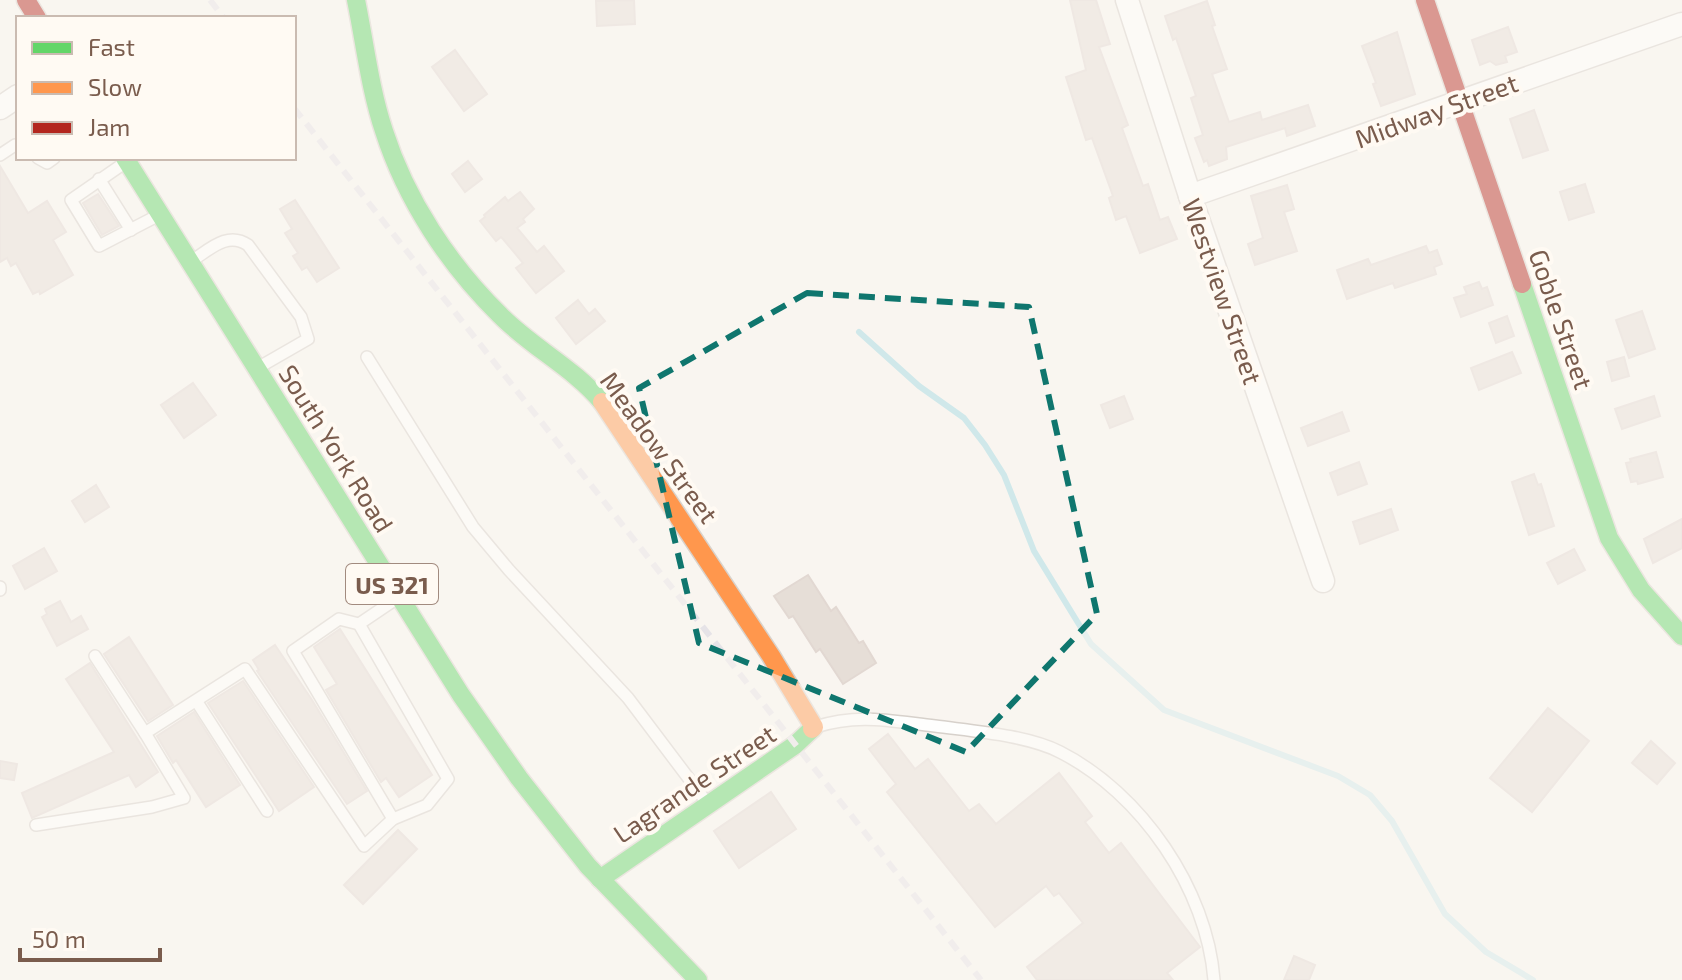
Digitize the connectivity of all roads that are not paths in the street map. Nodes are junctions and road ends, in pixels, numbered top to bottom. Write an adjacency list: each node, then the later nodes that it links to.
1 (356, 0): 20 (street, Meadow Street)
2 (1127, 0): 8 (street, Westview Street)
3 (1425, 0): 5 (street, Goble Street)
4 (1682, 24): 5 (street, Midway Street)
5 (1461, 102): 8 (street, Midway Street); 17 (street, Goble Street)
6 (126, 160): 7 (lane); 9 (street, South York Road / US 321)
7 (99, 179): 10 (lane); 10 (lane)
8 (1190, 196): 14 (street, Westview Street)
9 (160, 214): 10 (lane); 11 (street, South York Road / US 321)
10 (131, 230)
11 (190, 262): 13 (street, South York Road / US 321); 13 (lane)
12 (367, 357): 22 (lane)
13 (257, 368): 15 (street, South York Road / US 321)
14 (1323, 581)
15 (400, 596): 16 (lane); 26 (street, South York Road / US 321)
16 (359, 624): 24 (lane); 24 (lane)
17 (1682, 636)
18 (95, 656): 21 (lane)
19 (197, 702): 21 (lane); 23 (lane); 24 (lane)
20 (814, 727): 22 (street, Lagrande Street); 28 (lane)
21 (145, 733): 25 (lane)
22 (709, 804): 26 (street, Lagrande Street)
23 (267, 811)
24 (393, 819)
25 (36, 825)
26 (600, 879): 27 (street, South York Road / US 321)
27 (698, 980)
28 (1214, 980)

